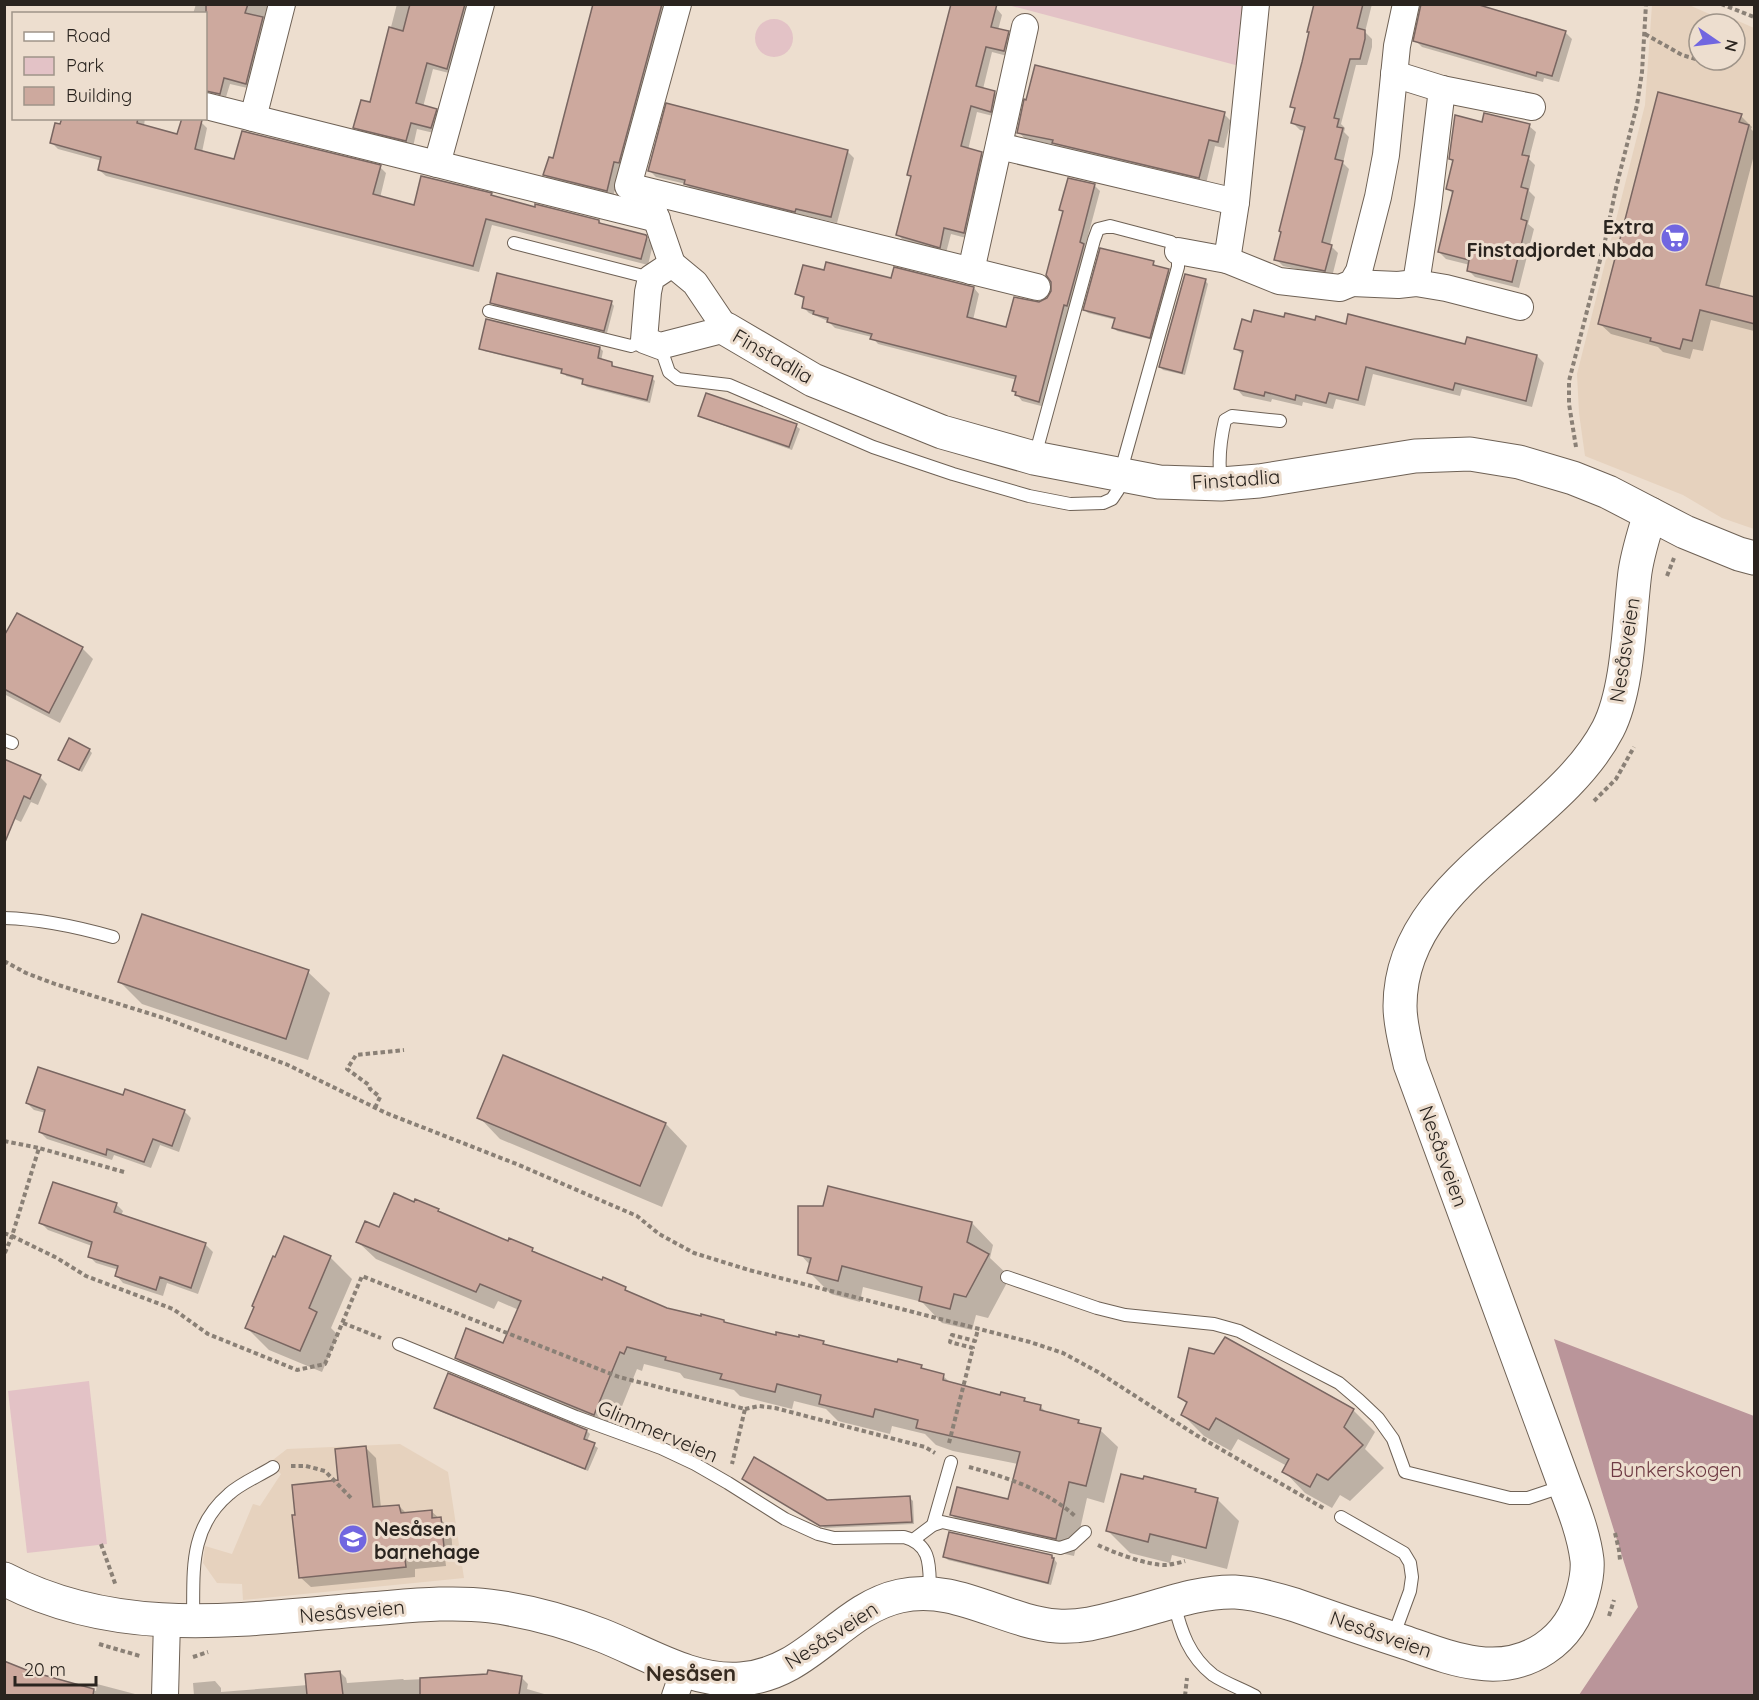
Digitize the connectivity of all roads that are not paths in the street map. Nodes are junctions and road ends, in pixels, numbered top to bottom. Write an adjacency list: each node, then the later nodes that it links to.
1 (282, 4): 11 (street)
2 (481, 4): 13 (street)
3 (678, 4): 14 (street)
4 (1256, 4): 15 (street)
5 (1406, 4): 7 (street)
6 (1025, 27): 12 (street)
7 (1394, 74): 8 (street); 22 (street)
8 (1442, 89): 10 (street); 23 (street)
9 (207, 106): 11 (street)
10 (1532, 107)
11 (253, 118): 13 (street)
12 (999, 146): 15 (street); 21 (street)
13 (437, 164): 16 (street)
14 (648, 191): 16 (street); 21 (street)
15 (1236, 202): 19 (street)
16 (657, 219): 20 (street)
17 (514, 243): 20 (lane)
18 (1178, 251): 19 (street); 30 (lane); 31 (lane)
19 (1227, 260): 22 (street)
20 (661, 271): 27 (street, Finstadlia); 28 (street)
21 (970, 271): 24 (street)
22 (1352, 283): 23 (street)
23 (1416, 283): 25 (street)
24 (1037, 287)
25 (1520, 307)
26 (489, 311): 28 (lane)
27 (726, 329): 28 (street, Finstadlia); 30 (street, Finstadlia)
28 (652, 343): 31 (lane)
29 (1280, 421): 32 (lane)
30 (1034, 458): 31 (street, Finstadlia)
31 (1120, 474): 32 (street, Finstadlia)
32 (1221, 484): 33 (street, Finstadlia)
33 (1650, 514): 34 (street, Finstadlia); 41 (street, Nesåsveien)
34 (1755, 558)
35 (4, 918): 36 (lane)
36 (113, 937)
37 (1006, 1277): 41 (lane)
38 (399, 1344): 45 (lane, Glimmerveien)
39 (951, 1462): 43 (lane)
40 (273, 1467): 49 (lane)
41 (1565, 1486): 50 (street, Nesåsveien)
42 (1341, 1517): 50 (lane)
43 (933, 1525): 44 (lane); 45 (lane)
44 (1085, 1532)
45 (913, 1540): 47 (lane)
46 (4, 1579): 49 (street, Nesåsveien)
47 (930, 1594): 48 (street, Nesåsveien); 51 (street, Nesåsveien)
48 (1173, 1602): 50 (street, Nesåsveien); 53 (lane)
49 (180, 1621): 51 (street, Nesåsveien); 52 (street)
50 (1393, 1639)
51 (680, 1683)
52 (165, 1695)
53 (1255, 1695)

